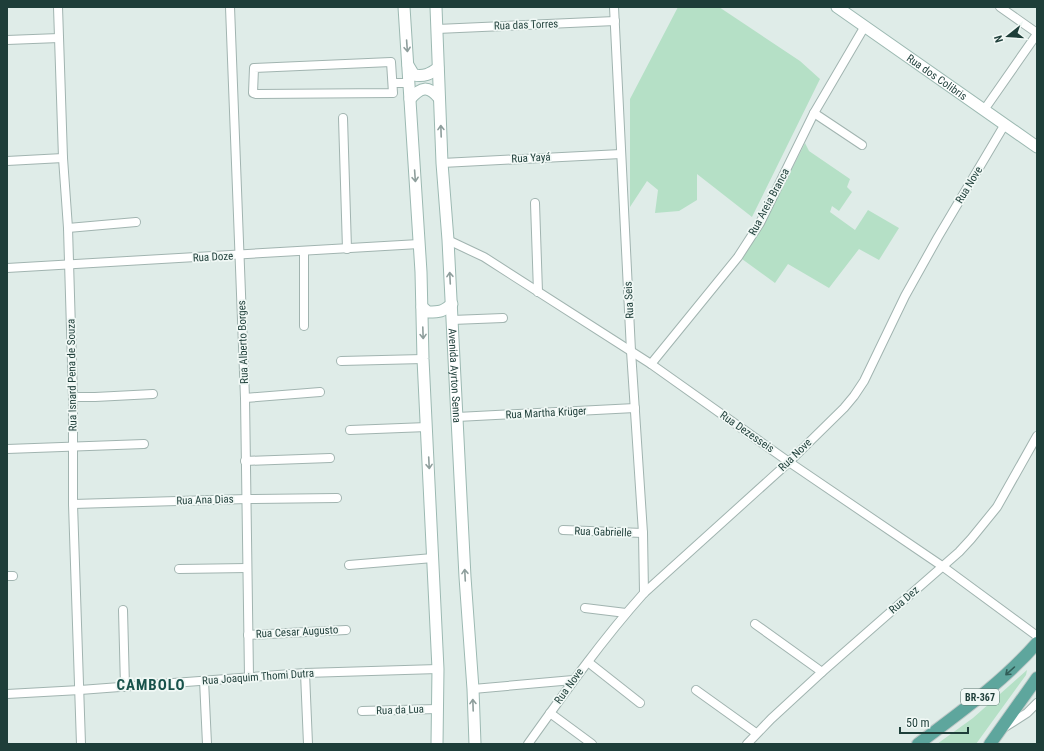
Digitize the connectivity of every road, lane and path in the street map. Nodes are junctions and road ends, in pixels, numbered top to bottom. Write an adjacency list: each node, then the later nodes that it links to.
1 (58, 7): 13 (street, Rua Isnard Pena de Souza)
2 (230, 7): 38 (street, Rua Alberto Borges)
3 (404, 7): 15 (street, one-way to 15)
4 (436, 7): 11 (street, Avenida Ayrton Senna)
5 (614, 7): 9 (street, Rua Seis)
6 (837, 7): 8 (street, Rua dos Colibris)
7 (1000, 7): 12 (street)
8 (849, 11): 10 (street, Rua dos Colibris)
9 (614, 21): 11 (street, Rua das Torres); 27 (street, Rua Seis)
10 (865, 26): 21 (street, Rua dos Colibris); 22 (street, Rua Areia Branca)
11 (437, 29): 16 (street, Avenida Ayrton Senna)
12 (1037, 34): 21 (street)
13 (59, 38): 14 (street); 28 (street, Rua Isnard Pena de Souza)
14 (7, 40)
15 (408, 64): 16 (street); 17 (street)
16 (438, 68): 19 (street, Avenida Ayrton Senna)
17 (409, 82): 18 (street); 20 (street)
18 (393, 83): 18 (street)
19 (440, 98): 20 (street); 30 (street, Avenida Ayrton Senna, one-way to 19)
20 (410, 99): 35 (street, one-way to 35)
21 (984, 110): 24 (street, Rua dos Colibris)
22 (814, 113): 25 (street); 50 (street, Rua Areia Branca)
23 (343, 118): 36 (street)
24 (1005, 124): 26 (street, Rua dos Colibris); 65 (street, Rua Nove)
25 (862, 145)
26 (1037, 147)
27 (621, 154): 30 (street, Rua Yayá); 47 (street, Rua Seis)
28 (63, 158): 29 (street); 33 (street, Rua Isnard Pena de Souza)
29 (7, 160)
30 (442, 163): 34 (street, Avenida Ayrton Senna)
31 (535, 203): 41 (street)
32 (136, 222): 33 (street)
33 (68, 228): 39 (street, Rua Isnard Pena de Souza)
34 (448, 240): 41 (street, Rua Dezesseis); 42 (street, Avenida Ayrton Senna, one-way to 34)
35 (419, 244): 36 (street, Rua Doze); 43 (street)
36 (347, 249): 37 (street, Rua Doze)
37 (304, 252): 38 (street, Rua Doze); 46 (street)
38 (240, 255): 39 (street, Rua Doze); 54 (street, Rua Alberto Borges)
39 (69, 265): 40 (street, Rua Doze); 53 (street, Rua Isnard Pena de Souza)
40 (7, 268)
41 (538, 292): 47 (street, Rua Dezesseis)
42 (452, 304): 43 (street); 45 (street, Avenida Ayrton Senna)
43 (422, 307): 48 (street, one-way to 48)
44 (503, 318): 45 (street)
45 (452, 320): 56 (street, Avenida Ayrton Senna)
46 (304, 326)
47 (631, 351): 50 (street, Rua Dezesseis); 55 (street, Rua Seis)
48 (423, 359): 49 (street); 57 (street)
49 (341, 361)
50 (651, 364): 65 (street, Rua Dezesseis)
51 (320, 392): 54 (street)
52 (153, 394): 53 (street)
53 (73, 397): 61 (street, Rua Isnard Pena de Souza)
54 (245, 398): 64 (street, Rua Alberto Borges)
55 (635, 408): 56 (street, Rua Martha Krüger); 70 (street, Rua Seis)
56 (457, 417): 94 (street, Avenida Ayrton Senna, one-way to 56)
57 (427, 427): 58 (street); 71 (street, one-way to 71)
58 (350, 430)
59 (1037, 436): 73 (street, Rua Dez)
60 (144, 444): 61 (street)
61 (74, 446): 62 (street); 68 (street, Rua Isnard Pena de Souza)
62 (7, 449)
63 (330, 458): 64 (street)
64 (245, 461): 67 (street, Rua Alberto Borges)
65 (789, 462): 73 (street, Rua Dezesseis); 76 (street, Rua Nove)
66 (337, 498): 67 (street, Rua Ana Dias)
67 (247, 499): 68 (street, Rua Ana Dias); 74 (street, Rua Alberto Borges)
68 (73, 504): 95 (street, Rua Isnard Pena de Souza)
69 (562, 530): 70 (street, Rua Gabrielle)
70 (643, 534): 76 (street, Rua Seis)
71 (433, 558): 72 (street); 86 (street)
72 (349, 565)
73 (942, 566): 83 (street, Rua Dezesseis); 87 (street, Rua Dez)
74 (247, 568): 75 (street); 82 (street, Rua Alberto Borges)
75 (179, 569)
76 (644, 593): 79 (street, Rua Nove)
77 (585, 608): 79 (street)
78 (123, 610): 93 (street)
79 (626, 613): 85 (street, Rua Nove)
80 (755, 624): 87 (street)
81 (346, 630): 82 (street, Rua Cesar Augusto)
82 (248, 635): 89 (street, Rua Alberto Borges)
83 (1037, 636)
84 (1037, 643): 113 (main road, BR-367, one-way to 113)
85 (588, 662): 92 (street, Rua Nove); 98 (street)
86 (438, 669): 88 (street, Rua Joaquim Thomi Dutra); 100 (street)
87 (822, 672): 104 (street, Rua Dez)
88 (305, 674): 89 (street, Rua Joaquim Thomi Dutra); 107 (street)
89 (249, 677): 91 (street, Rua Joaquim Thomi Dutra)
90 (1037, 678): 103 (main road, BR-367)
91 (204, 680): 93 (street, Rua Joaquim Thomi Dutra); 106 (street)
92 (573, 680): 94 (street); 102 (street, Rua Nove)
93 (125, 687): 95 (street, Rua Joaquim Thomi Dutra)
94 (473, 689): 109 (street, Avenida Ayrton Senna, one-way to 94)
95 (80, 690): 97 (street, Rua Joaquim Thomi Dutra); 105 (street, Rua Isnard Pena de Souza)
96 (696, 690): 104 (street)
97 (7, 694)
98 (640, 703)
99 (1037, 703): 103 (street)
100 (437, 709): 101 (street, Rua da Lua); 108 (street)
101 (362, 711)
102 (550, 713): 110 (street, Rua Nove); 111 (street)
103 (1001, 730): 114 (main road, BR-367)
104 (756, 733): 112 (street, Rua Dez)
105 (82, 744)
106 (207, 744)
107 (308, 744)
108 (437, 744)
109 (475, 744)
110 (528, 744)
111 (592, 744)
112 (747, 744)
113 (918, 744)
114 (990, 744)

